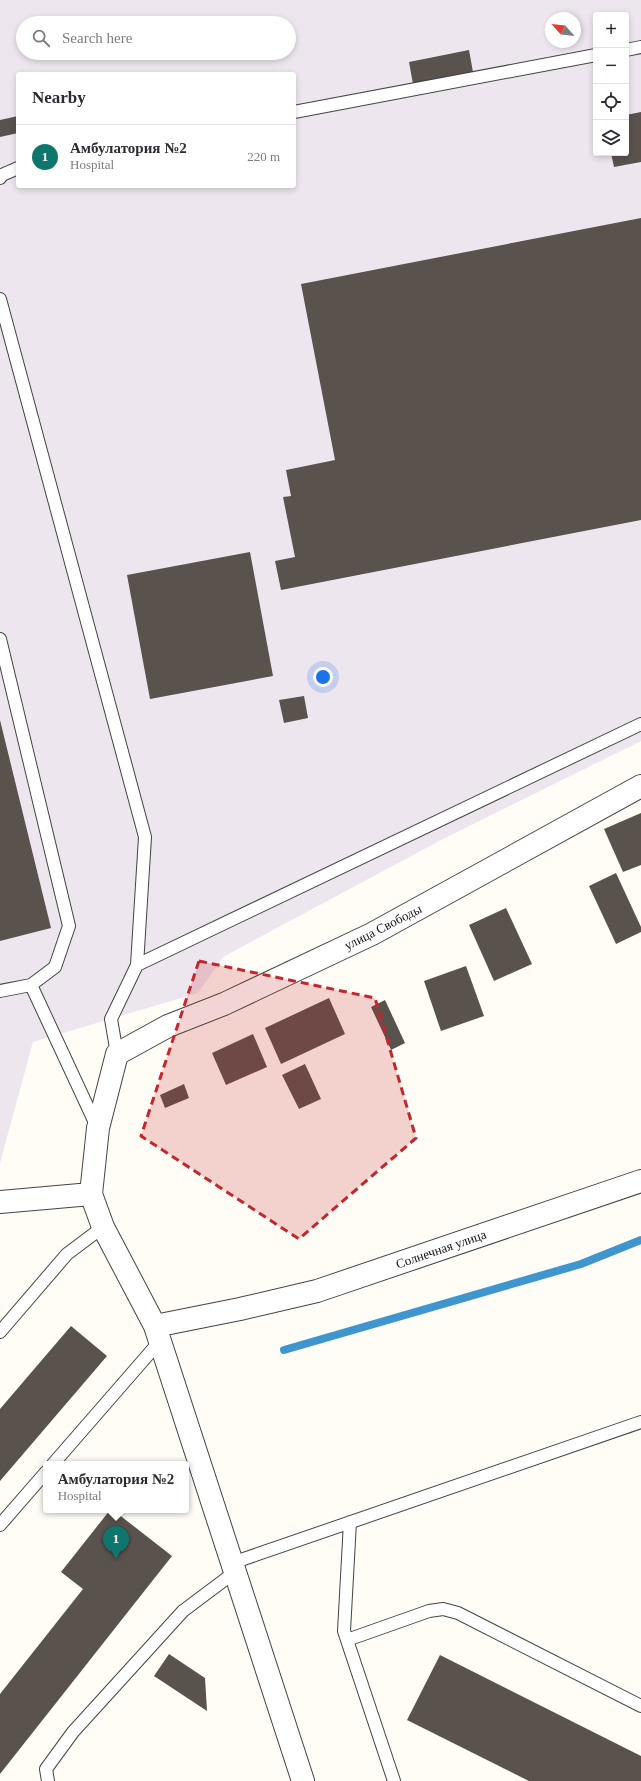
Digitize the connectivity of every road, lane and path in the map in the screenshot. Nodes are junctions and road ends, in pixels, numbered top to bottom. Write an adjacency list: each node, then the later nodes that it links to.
1 (641, 47): 2 (lane)
2 (629, 49)
3 (593, 57): 4 (lane)
4 (296, 112)
5 (16, 169): 6 (lane)
6 (0, 178)
7 (0, 298): 11 (lane)
8 (0, 639): 12 (lane)
9 (641, 724): 11 (lane)
10 (641, 786): 14 (street, улица Свободы)
11 (137, 965): 14 (lane)
12 (31, 985): 13 (lane); 15 (lane)
13 (0, 991)
14 (117, 1054): 15 (street)
15 (98, 1128): 17 (street)
16 (641, 1181): 21 (street, Солнечная улица)
17 (91, 1194): 18 (street); 19 (street)
18 (0, 1202)
19 (102, 1227): 20 (lane); 21 (street)
20 (0, 1332)
21 (158, 1334): 23 (lane); 27 (street)
22 (641, 1422): 25 (lane)
23 (55, 1461)
24 (43, 1475): 26 (lane)
25 (350, 1522): 27 (lane); 28 (lane)
26 (0, 1525)
27 (234, 1568): 30 (lane); 31 (street)
28 (346, 1640): 29 (lane); 32 (lane)
29 (641, 1706)
30 (48, 1781)
31 (303, 1781)
32 (394, 1781)

